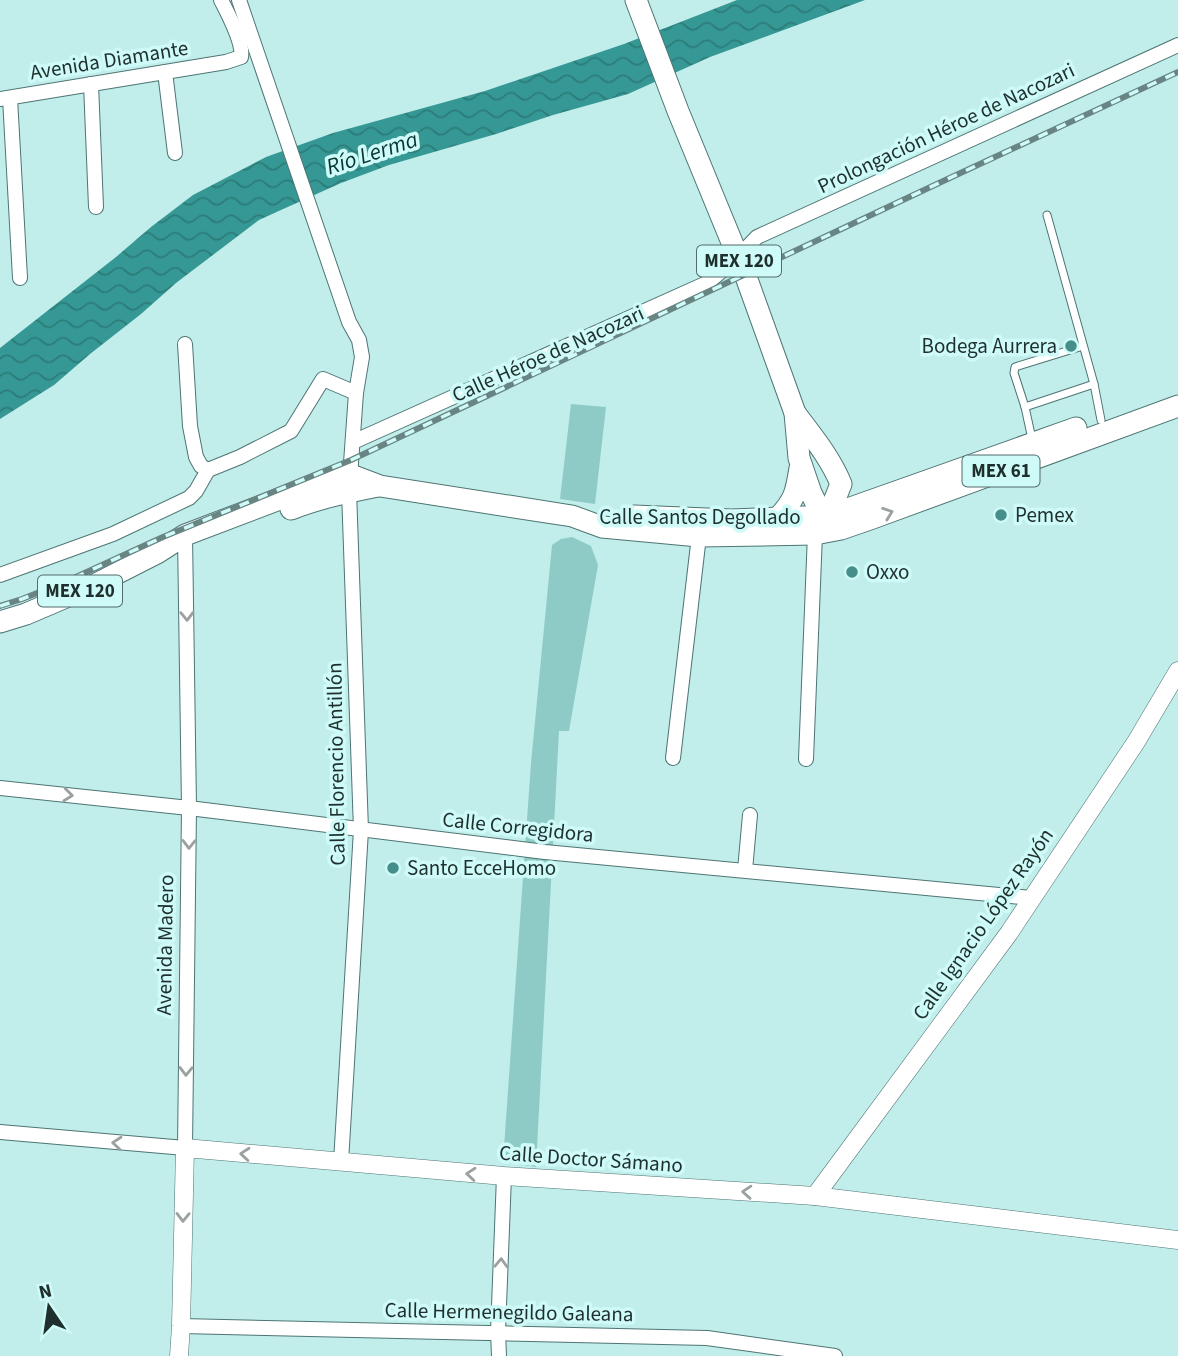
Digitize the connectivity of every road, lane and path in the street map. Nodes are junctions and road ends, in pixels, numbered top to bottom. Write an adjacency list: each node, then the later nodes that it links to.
1 (222, 0): 5 (street, Avenida Diamante)
2 (239, 0): 17 (street, Calle Florencio Antillón)
3 (636, 0): 11 (main road, MEX 120)
4 (1178, 45): 11 (street, Prolongación Héroe de Nacozari)
5 (165, 72): 6 (street, Avenida Diamante); 8 (street)
6 (91, 84): 7 (street, Avenida Diamante); 9 (street)
7 (5, 99): 12 (street)
8 (175, 153)
9 (96, 207)
10 (1047, 215): 14 (lane)
11 (737, 258): 20 (main road, MEX 120); 22 (street, Calle Héroe de Nacozari)
12 (20, 278)
13 (185, 344): 25 (street)
14 (1083, 346): 15 (lane); 19 (lane)
15 (1094, 384): 19 (lane); 21 (lane)
16 (1178, 390): 21 (main road, MEX 61)
17 (356, 393): 22 (street, Calle Florencio Antillón); 25 (street)
18 (1178, 406): 31 (main road, MEX 61, one-way to 18)
19 (1025, 407): 23 (lane)
20 (795, 413): 24 (main road, MEX 120); 27 (main road, MEX 120)
21 (1101, 420): 23 (main road, MEX 61)
22 (353, 442): 26 (street, Calle Florencio Antillón)
23 (1033, 443): 28 (main road, MEX 61)
24 (801, 466): 30 (main road, MEX 120); 31 (main road, MEX 120)
25 (208, 470): 34 (street)
26 (350, 483): 29 (main road, Calle Santos Degollado); 33 (main road, MEX 120); 42 (street, Calle Florencio Antillón)
27 (841, 484): 28 (main road); 31 (main road)
28 (870, 502): 31 (main road, MEX 61)
29 (572, 516): 30 (main road, Calle Santos Degollado); 32 (main road, Calle Santos Degollado)
30 (777, 519): 31 (main road, Calle Santos Degollado)
31 (827, 528): 32 (main road, Calle Santos Degollado); 38 (street)
32 (699, 536): 37 (street)
33 (186, 542): 35 (main road, MEX 120); 40 (street, Avenida Madero, one-way to 40)
34 (0, 575)
35 (0, 622)
36 (1178, 671): 44 (street, Calle Ignacio López Rayón)
37 (673, 758)
38 (806, 759)
39 (0, 788): 40 (street, Calle Corregidora, one-way to 40)
40 (189, 808): 42 (street, Calle Corregidora); 46 (street, Avenida Madero, one-way to 46)
41 (750, 815): 43 (street)
42 (362, 830): 43 (street, Calle Corregidora); 47 (street, Calle Florencio Antillón)
43 (745, 870): 44 (street, Calle Corregidora)
44 (1032, 898): 49 (street, Calle Ignacio López Rayón)
45 (0, 1132): 46 (street, Calle Doctor Sámano, one-way to 45)
46 (185, 1149): 47 (street, Calle Doctor Sámano, one-way to 46); 51 (street, Avenida Madero, one-way to 51)
47 (341, 1162): 48 (street, Calle Doctor Sámano, one-way to 47)
48 (504, 1176): 49 (street, Calle Doctor Sámano, one-way to 48); 52 (street, one-way to 48)
49 (815, 1196): 50 (street, Calle Doctor Sámano)
50 (1178, 1240)
51 (181, 1326): 52 (street, Calle Hermenegildo Galeana); 53 (street, Avenida Madero)
52 (498, 1332): 54 (street); 55 (street, Calle Hermenegildo Galeana)
53 (179, 1356)
54 (499, 1356)
55 (835, 1356)

